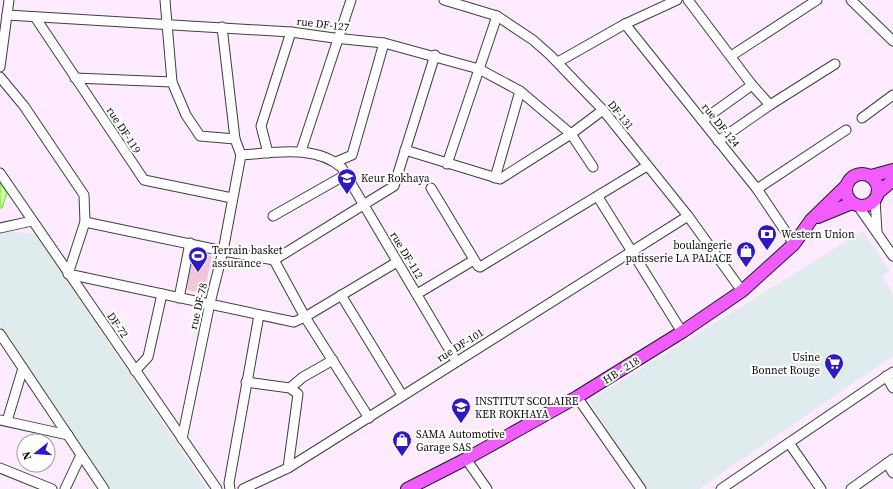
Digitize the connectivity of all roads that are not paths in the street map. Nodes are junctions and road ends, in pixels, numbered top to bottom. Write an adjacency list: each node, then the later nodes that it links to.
1 (9, 0): 9 (street)
2 (165, 0): 13 (street)
3 (351, 0): 16 (street)
4 (444, 0): 10 (street, DF-131)
5 (677, 0): 12 (street)
6 (688, 0): 20 (street)
7 (817, 0): 20 (street)
8 (851, 0): 17 (street)
9 (7, 15): 11 (street, rue DF-127); 23 (street)
10 (497, 16): 21 (street, DF-131); 24 (street)
11 (35, 17): 13 (street, rue DF-127); 26 (street, rue DF-119)
12 (625, 24): 21 (street); 34 (street, rue DF-124)
13 (167, 25): 14 (street, rue DF-127); 27 (street)
14 (222, 27): 15 (street, rue DF-127); 37 (street)
15 (291, 32): 16 (street, rue DF-127); 41 (street)
16 (338, 38): 18 (street, rue DF-127); 40 (street)
17 (893, 40)
18 (384, 43): 19 (street, rue DF-127); 43 (street)
19 (436, 56): 24 (street, rue DF-127); 39 (street)
20 (731, 56): 28 (street)
21 (558, 62): 32 (street, DF-131)
22 (835, 64): 31 (street)
23 (0, 67)
24 (479, 69): 29 (street, rue DF-127); 44 (street)
25 (0, 77): 65 (street)
26 (75, 78): 27 (street); 58 (street, rue DF-119)
27 (172, 82): 37 (street)
28 (752, 85): 31 (street); 34 (street)
29 (520, 91): 36 (street, rue DF-127); 51 (street)
30 (893, 95): 33 (street)
31 (770, 105): 38 (street)
32 (603, 110): 36 (street); 45 (street, DF-131)
33 (862, 118)
34 (703, 120): 38 (street, rue DF-124)
35 (846, 130): 55 (street)
36 (571, 134): 46 (street, rue DF-127); 51 (street)
37 (235, 139): 42 (street)
38 (718, 141): 55 (street, rue DF-124)
39 (405, 150): 44 (street); 59 (street)
40 (300, 151): 41 (street); 43 (street)
41 (268, 154): 42 (street)
42 (241, 155): 58 (street, rue DF-78)
43 (336, 162): 49 (street, rue DF-112)
44 (447, 164): 51 (street)
45 (647, 166): 57 (street); 62 (street, DF-131)
46 (593, 167)
47 (893, 170): 50 (main road)
48 (0, 173): 64 (street, DF-72 / DF-72)
49 (347, 174): 59 (street, rue DF-112); 61 (street)
50 (871, 176): 53 (main road); 56 (main road)
51 (497, 179)
52 (893, 180): 56 (main road)
53 (846, 186): 60 (main road); 63 (main road, HB - 218)
54 (431, 188): 74 (street)
55 (757, 189): 69 (street, rue DF-124)
56 (876, 196): 60 (main road); 67 (street)
57 (598, 197): 71 (street); 74 (street)
58 (232, 198): 70 (street, rue DF-78)
59 (363, 204): 73 (street); 75 (street, rue DF-112)
60 (855, 204): 63 (main road); 67 (street)
61 (273, 216)
62 (688, 216): 71 (street, rue DF-101); 77 (street, DF-131)
63 (811, 220): 69 (main road, HB - 218)
64 (32, 221): 66 (street); 76 (street, DF-72 / DF-72)
65 (85, 222): 68 (street); 76 (street)
66 (0, 228)
67 (877, 232): 72 (street)
68 (190, 243): 70 (street); 81 (street)
69 (794, 244): 77 (main road, HB - 218)
70 (223, 251): 73 (street); 82 (street, rue DF-78)
71 (632, 252): 85 (street); 88 (street, rue DF-101)
72 (893, 256)
73 (274, 260): 84 (street)
74 (474, 260): 79 (street)
75 (397, 262): 79 (street, rue DF-112); 80 (street)
76 (68, 274): 78 (street); 90 (street, DF-72 / DF-72)
77 (742, 292): 85 (main road, HB - 218)
78 (162, 294): 81 (street); 90 (street)
79 (416, 294): 88 (street, rue DF-112)
80 (341, 295): 84 (street); 95 (street)
81 (179, 298): 82 (street)
82 (210, 304): 83 (street); 100 (street, rue DF-78)
83 (259, 315): 84 (street); 92 (street)
84 (305, 317): 87 (street)
85 (682, 332): 96 (main road, HB - 218)
86 (0, 334): 89 (street)
87 (333, 360): 93 (street); 97 (street)
88 (456, 361): 95 (street, rue DF-101)
89 (23, 368): 98 (street); 99 (street)
90 (135, 371): 100 (street, DF-72 / DF-72)
91 (889, 374): 94 (street); 101 (street)
92 (246, 382): 93 (street); 112 (street)
93 (290, 388): 106 (street)
94 (893, 388)
95 (402, 395): 97 (street, rue DF-101)
96 (577, 397): 103 (main road, HB - 218); 116 (street)
97 (369, 418): 106 (street, rue DF-101)
98 (4, 420): 99 (street)
99 (68, 436): 102 (street)
100 (182, 439): 111 (street, DF-72 / DF-72)
101 (789, 443): 117 (street); 118 (street)
102 (81, 455): 109 (street); 110 (street)
103 (466, 459): 114 (main road, HB - 218); 115 (street)
104 (890, 461): 107 (street); 119 (street)
105 (0, 468): 108 (street)
106 (288, 468): 113 (street, rue DF-101)
107 (893, 473)
108 (52, 489)
109 (65, 489)
110 (104, 489)
111 (217, 489)
112 (230, 489)
113 (243, 489)
114 (407, 489)
115 (487, 489)
116 (641, 489)
117 (721, 489)
118 (821, 489)
119 (851, 489)

